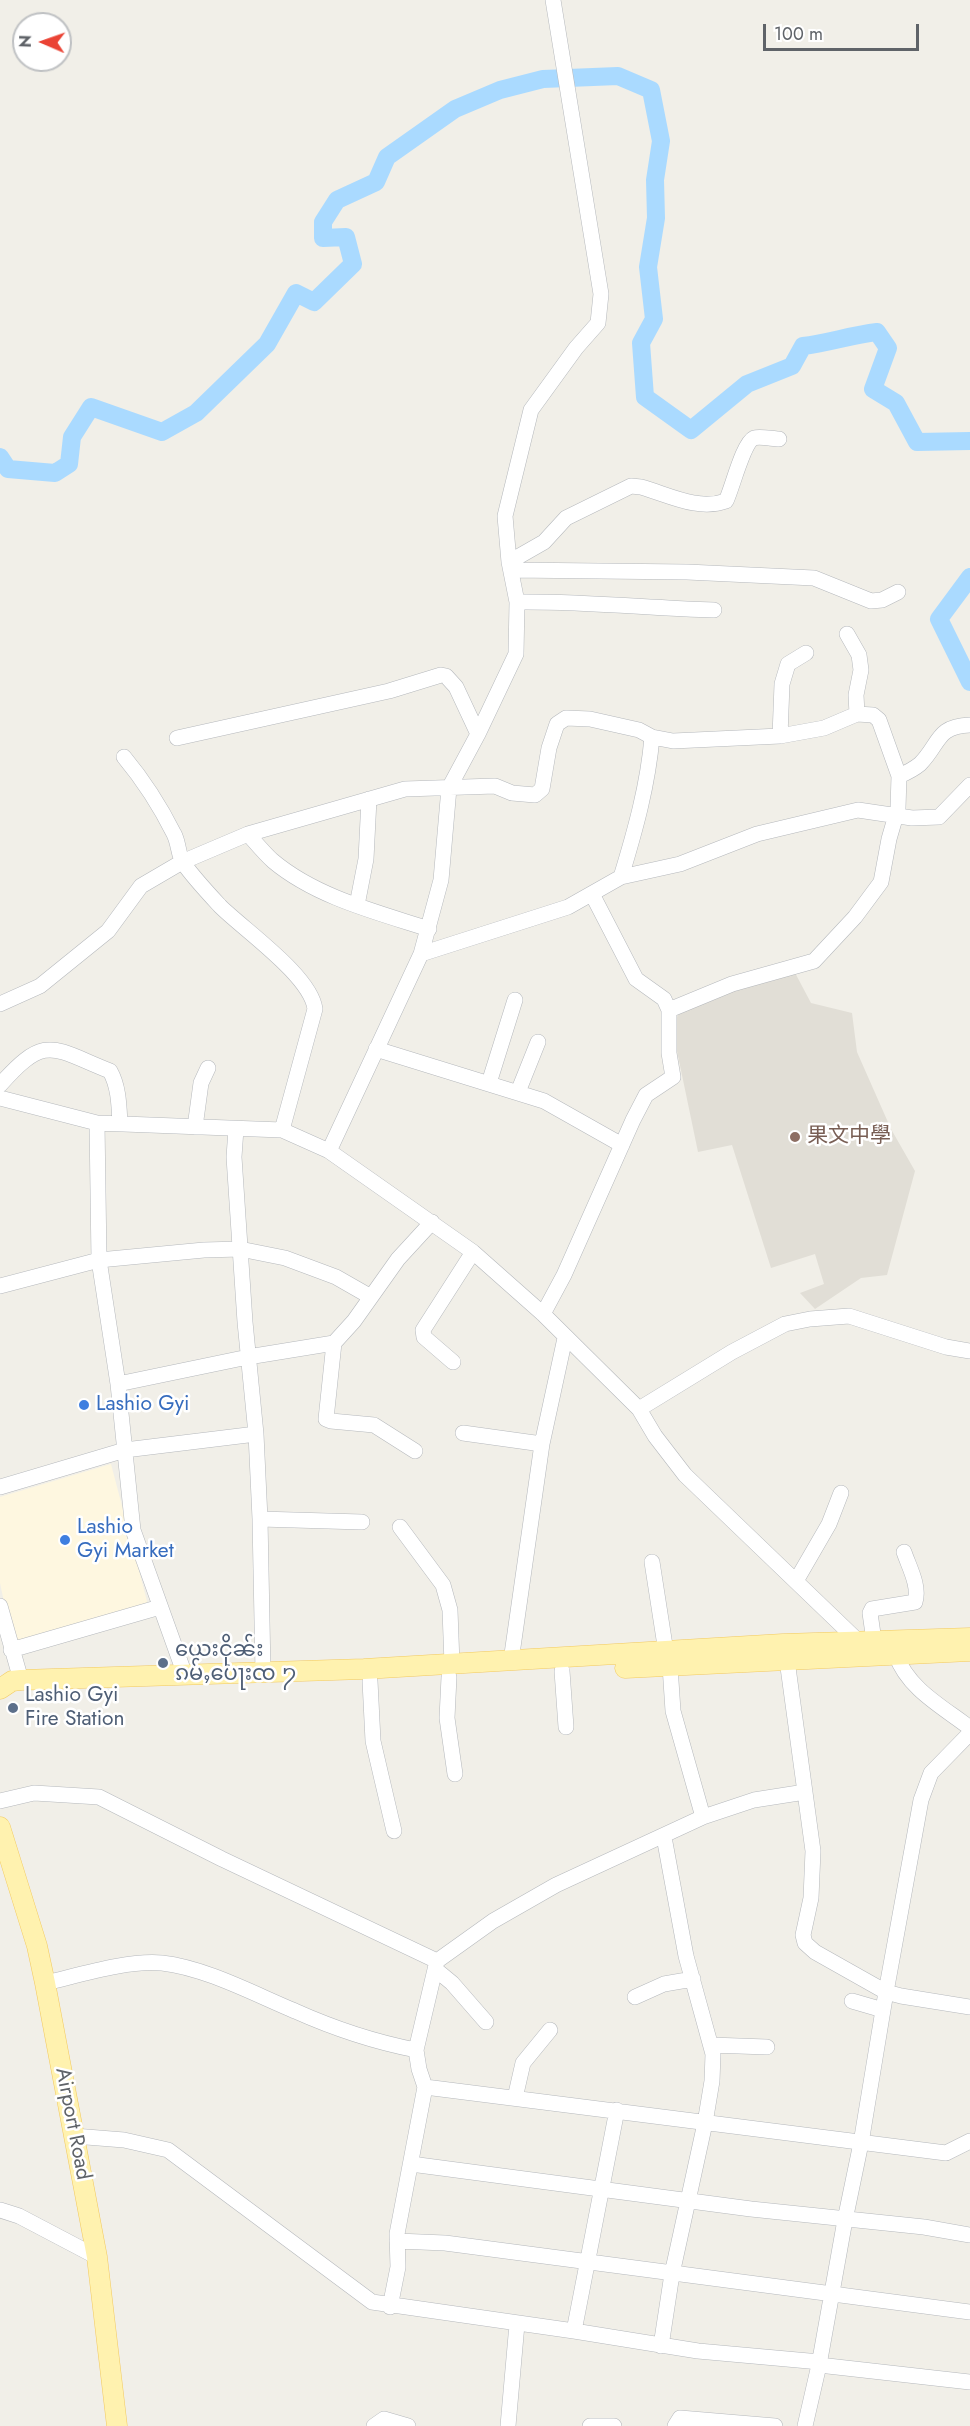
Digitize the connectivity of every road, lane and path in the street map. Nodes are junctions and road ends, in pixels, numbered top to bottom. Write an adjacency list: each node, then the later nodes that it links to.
1 (553, 0): 3 (street)
2 (779, 439): 3 (street)
3 (511, 566): 4 (street); 5 (street)
4 (898, 592)
5 (517, 602): 6 (street); 11 (street)
6 (714, 610)
7 (847, 634): 9 (street)
8 (806, 653): 13 (street)
9 (857, 714): 13 (street); 16 (street)
10 (970, 725): 16 (street)
11 (478, 734): 14 (street); 18 (street)
12 (652, 736): 13 (street); 18 (street); 23 (street)
13 (780, 736)
14 (177, 738)
15 (124, 757): 22 (street)
16 (899, 776): 20 (street)
17 (970, 785): 20 (street)
18 (449, 788): 19 (street); 26 (street)
19 (369, 799): 21 (street); 25 (street)
20 (896, 815): 23 (street); 30 (street)
21 (248, 834): 22 (street); 25 (street)
22 (182, 862): 29 (street); 42 (street)
23 (621, 877): 24 (street)
24 (592, 894): 27 (street); 30 (street)
25 (357, 905): 26 (street)
26 (429, 929): 27 (street)
27 (421, 954): 32 (street)
28 (515, 1000): 34 (street)
29 (0, 1004)
30 (669, 1010): 43 (street)
31 (538, 1042): 36 (street)
32 (376, 1049): 34 (street); 44 (street)
33 (208, 1068): 40 (street)
34 (489, 1083): 36 (street)
35 (0, 1085): 39 (street)
36 (518, 1092): 43 (street)
37 (0, 1098): 38 (street)
38 (97, 1123): 39 (street); 48 (street)
39 (120, 1124): 40 (street)
40 (195, 1127): 41 (street)
41 (236, 1129): 42 (street); 46 (street)
42 (282, 1130): 44 (street)
43 (622, 1144): 51 (street)
44 (328, 1151): 45 (street)
45 (432, 1222): 47 (street); 50 (street)
46 (240, 1249): 48 (street); 50 (street); 55 (street)
47 (472, 1252): 51 (street); 56 (street)
48 (99, 1260): 49 (street); 57 (street)
49 (0, 1286)
50 (371, 1297): 53 (street)
51 (543, 1314): 52 (street)
52 (565, 1338): 58 (street); 61 (street)
53 (334, 1343): 55 (street); 63 (street)
54 (970, 1352): 58 (street)
55 (248, 1357): 57 (street); 60 (street)
56 (453, 1362)
57 (118, 1384): 62 (street)
58 (639, 1409): 71 (street)
59 (463, 1433): 61 (street)
60 (256, 1434): 62 (street); 66 (street)
61 (543, 1444): 80 (street)
62 (125, 1450): 64 (street); 73 (street)
63 (415, 1451)
64 (0, 1487)
65 (841, 1493): 71 (street)
66 (260, 1519): 67 (street); 84 (street)
67 (362, 1522)
68 (400, 1527): 82 (street)
69 (904, 1552): 75 (street)
70 (652, 1562): 79 (street)
71 (796, 1581): 75 (street)
72 (0, 1606): 76 (street)
73 (160, 1607): 76 (street); 85 (street)
74 (970, 1638): 75 (main road)
75 (867, 1641): 79 (main road)
76 (11, 1650): 87 (street)
77 (970, 1651): 78 (main road)
78 (897, 1655): 81 (main road); 89 (street)
79 (668, 1659): 80 (main road); 81 (main road); 83 (main road); 94 (street)
80 (511, 1660): 82 (main road)
81 (787, 1660): 92 (street)
82 (451, 1670): 83 (main road); 84 (main road); 86 (main road); 91 (street)
83 (562, 1671): 88 (street)
84 (263, 1672): 85 (main road)
85 (185, 1675): 87 (main road)
86 (370, 1681): 87 (main road); 96 (street)
87 (6, 1685)
88 (566, 1728)
89 (970, 1728)
90 (970, 1733): 101 (street)
91 (455, 1774)
92 (805, 1792): 94 (street); 101 (street)
93 (0, 1801): 98 (street)
94 (703, 1817): 97 (street)
95 (0, 1827): 100 (main road, Airport Road)
96 (394, 1831)
97 (664, 1837): 98 (street); 99 (street)
98 (436, 1965): 106 (street); 110 (street)
99 (693, 1978): 102 (street); 108 (street)
100 (45, 1983): 110 (street); 115 (main road, Airport Road)
101 (886, 1992): 104 (street); 105 (street)
102 (635, 1997)
103 (852, 2001): 105 (street)
104 (970, 2007)
105 (883, 2010): 117 (street)
106 (486, 2022)
107 (550, 2030): 112 (street)
108 (711, 2045): 109 (street); 114 (street)
109 (767, 2047)
110 (416, 2050): 111 (street)
111 (425, 2087): 112 (street); 118 (street)
112 (515, 2098): 113 (street)
113 (617, 2110): 114 (street); 119 (street)
114 (705, 2123): 117 (street); 120 (street)
115 (74, 2136): 125 (main road, Airport Road); 129 (street)
116 (970, 2141): 117 (street)
117 (861, 2143): 122 (street)
118 (411, 2163): 119 (street); 124 (street)
119 (602, 2188): 120 (street); 126 (street)
120 (687, 2201): 122 (street); 127 (street)
121 (0, 2210): 125 (street)
122 (845, 2220): 123 (street); 128 (street)
123 (970, 2235)
124 (397, 2241): 126 (street); 129 (street)
125 (97, 2257): 136 (main road, Airport Road)
126 (588, 2263): 127 (street); 132 (street)
127 (672, 2274): 128 (street); 133 (street)
128 (831, 2293): 130 (street); 134 (street)
129 (390, 2307): 131 (street)
130 (970, 2312)
131 (517, 2324): 132 (street); 139 (street)
132 (574, 2331): 133 (street)
133 (661, 2346): 134 (street)
134 (820, 2363): 135 (street); 144 (street)
135 (970, 2382)
136 (117, 2426)
137 (374, 2426): 138 (street)
138 (408, 2426)
139 (508, 2426)
140 (590, 2426): 141 (street)
141 (614, 2426)
142 (675, 2426): 143 (street)
143 (775, 2426)
144 (805, 2426)

